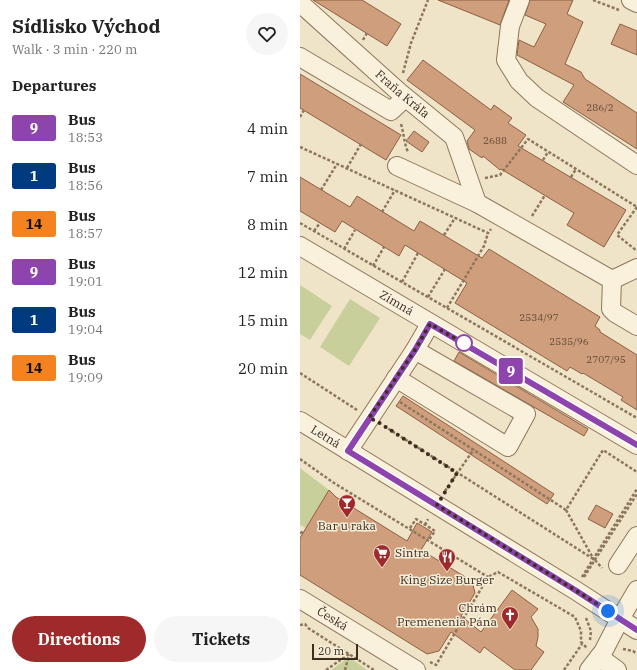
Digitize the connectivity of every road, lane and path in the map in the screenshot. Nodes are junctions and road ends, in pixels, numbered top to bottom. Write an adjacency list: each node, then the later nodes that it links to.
1 (428, 0): 7 (path)
2 (520, 0): 16 (street)
3 (593, 0): 5 (path)
4 (300, 4): 7 (street, Fraňa Kráľa)
5 (630, 5)
6 (300, 56): 9 (street)
7 (402, 95): 9 (street); 22 (street, Fraňa Kráľa)
8 (304, 110): 10 (path)
9 (392, 111): 20 (path)
10 (300, 117)
11 (360, 144): 18 (path)
12 (300, 147): 15 (path)
13 (548, 152): 14 (path); 19 (path); 22 (path)
14 (543, 160)
15 (337, 164): 18 (path); 23 (path)
16 (637, 165)
17 (397, 166): 20 (street)
18 (347, 168): 24 (path)
19 (576, 169): 21 (path); 27 (path)
20 (416, 175): 26 (street)
21 (571, 177)
22 (470, 181): 26 (street, Fraňa Kráľa)
23 (322, 190)
24 (395, 190): 28 (path); 30 (path)
25 (545, 195): 34 (path)
26 (477, 202): 29 (street)
27 (637, 207): 41 (path)
28 (382, 212)
29 (499, 216): 34 (street); 36 (path)
30 (455, 218): 36 (path); 37 (path)
31 (300, 223): 35 (path)
32 (320, 223): 35 (path)
33 (355, 230): 40 (path)
34 (523, 230): 46 (street)
35 (314, 231): 40 (path)
36 (488, 233): 49 (path)
37 (444, 235)
38 (300, 246): 51 (street, Zimná)
39 (384, 247): 43 (path)
40 (344, 249): 43 (path)
41 (637, 251)
42 (418, 253): 47 (path)
43 (373, 266): 47 (path)
44 (637, 268): 46 (street)
45 (445, 269): 48 (path)
46 (612, 280): 50 (street)
47 (402, 282): 48 (path)
48 (428, 297): 49 (path)
49 (447, 308): 58 (path)
50 (615, 314): 52 (street); 53 (street)
51 (430, 324): 54 (street); 61 (street, Zimná)
52 (637, 326)
53 (637, 335)
54 (415, 350): 56 (street); 60 (street)
55 (300, 373): 57 (path)
56 (396, 378): 57 (street); 60 (street)
57 (369, 418): 62 (street); 64 (path)
58 (637, 418)
59 (300, 421): 62 (street, Letná)
60 (484, 433): 64 (path)
61 (637, 445)
62 (348, 451): 66 (street, Letná)
63 (300, 459): 69 (path)
64 (457, 473): 66 (path); 72 (path)
65 (637, 489): 72 (path)
66 (437, 505): 68 (path); 77 (street, Letná)
67 (566, 510): 72 (path)
68 (425, 525): 69 (path); 71 (path)
69 (410, 528): 71 (path)
70 (637, 536): 73 (street)
71 (429, 540): 74 (path)
72 (593, 559): 73 (path)
73 (612, 568)
74 (488, 577): 80 (path); 83 (path)
75 (637, 590): 77 (street)
76 (304, 605): 84 (street, Česká)
77 (620, 619): 79 (street, Letná); 82 (street)
78 (300, 625): 81 (path)
79 (637, 630)
80 (582, 644): 82 (path); 89 (path)
81 (349, 654): 85 (path); 86 (path); 87 (path)
82 (594, 664): 90 (street)
83 (436, 665): 84 (path); 88 (path)
84 (422, 666)
85 (326, 670)
86 (345, 670)
87 (374, 670)
88 (433, 670)
89 (564, 670)
90 (617, 670)

